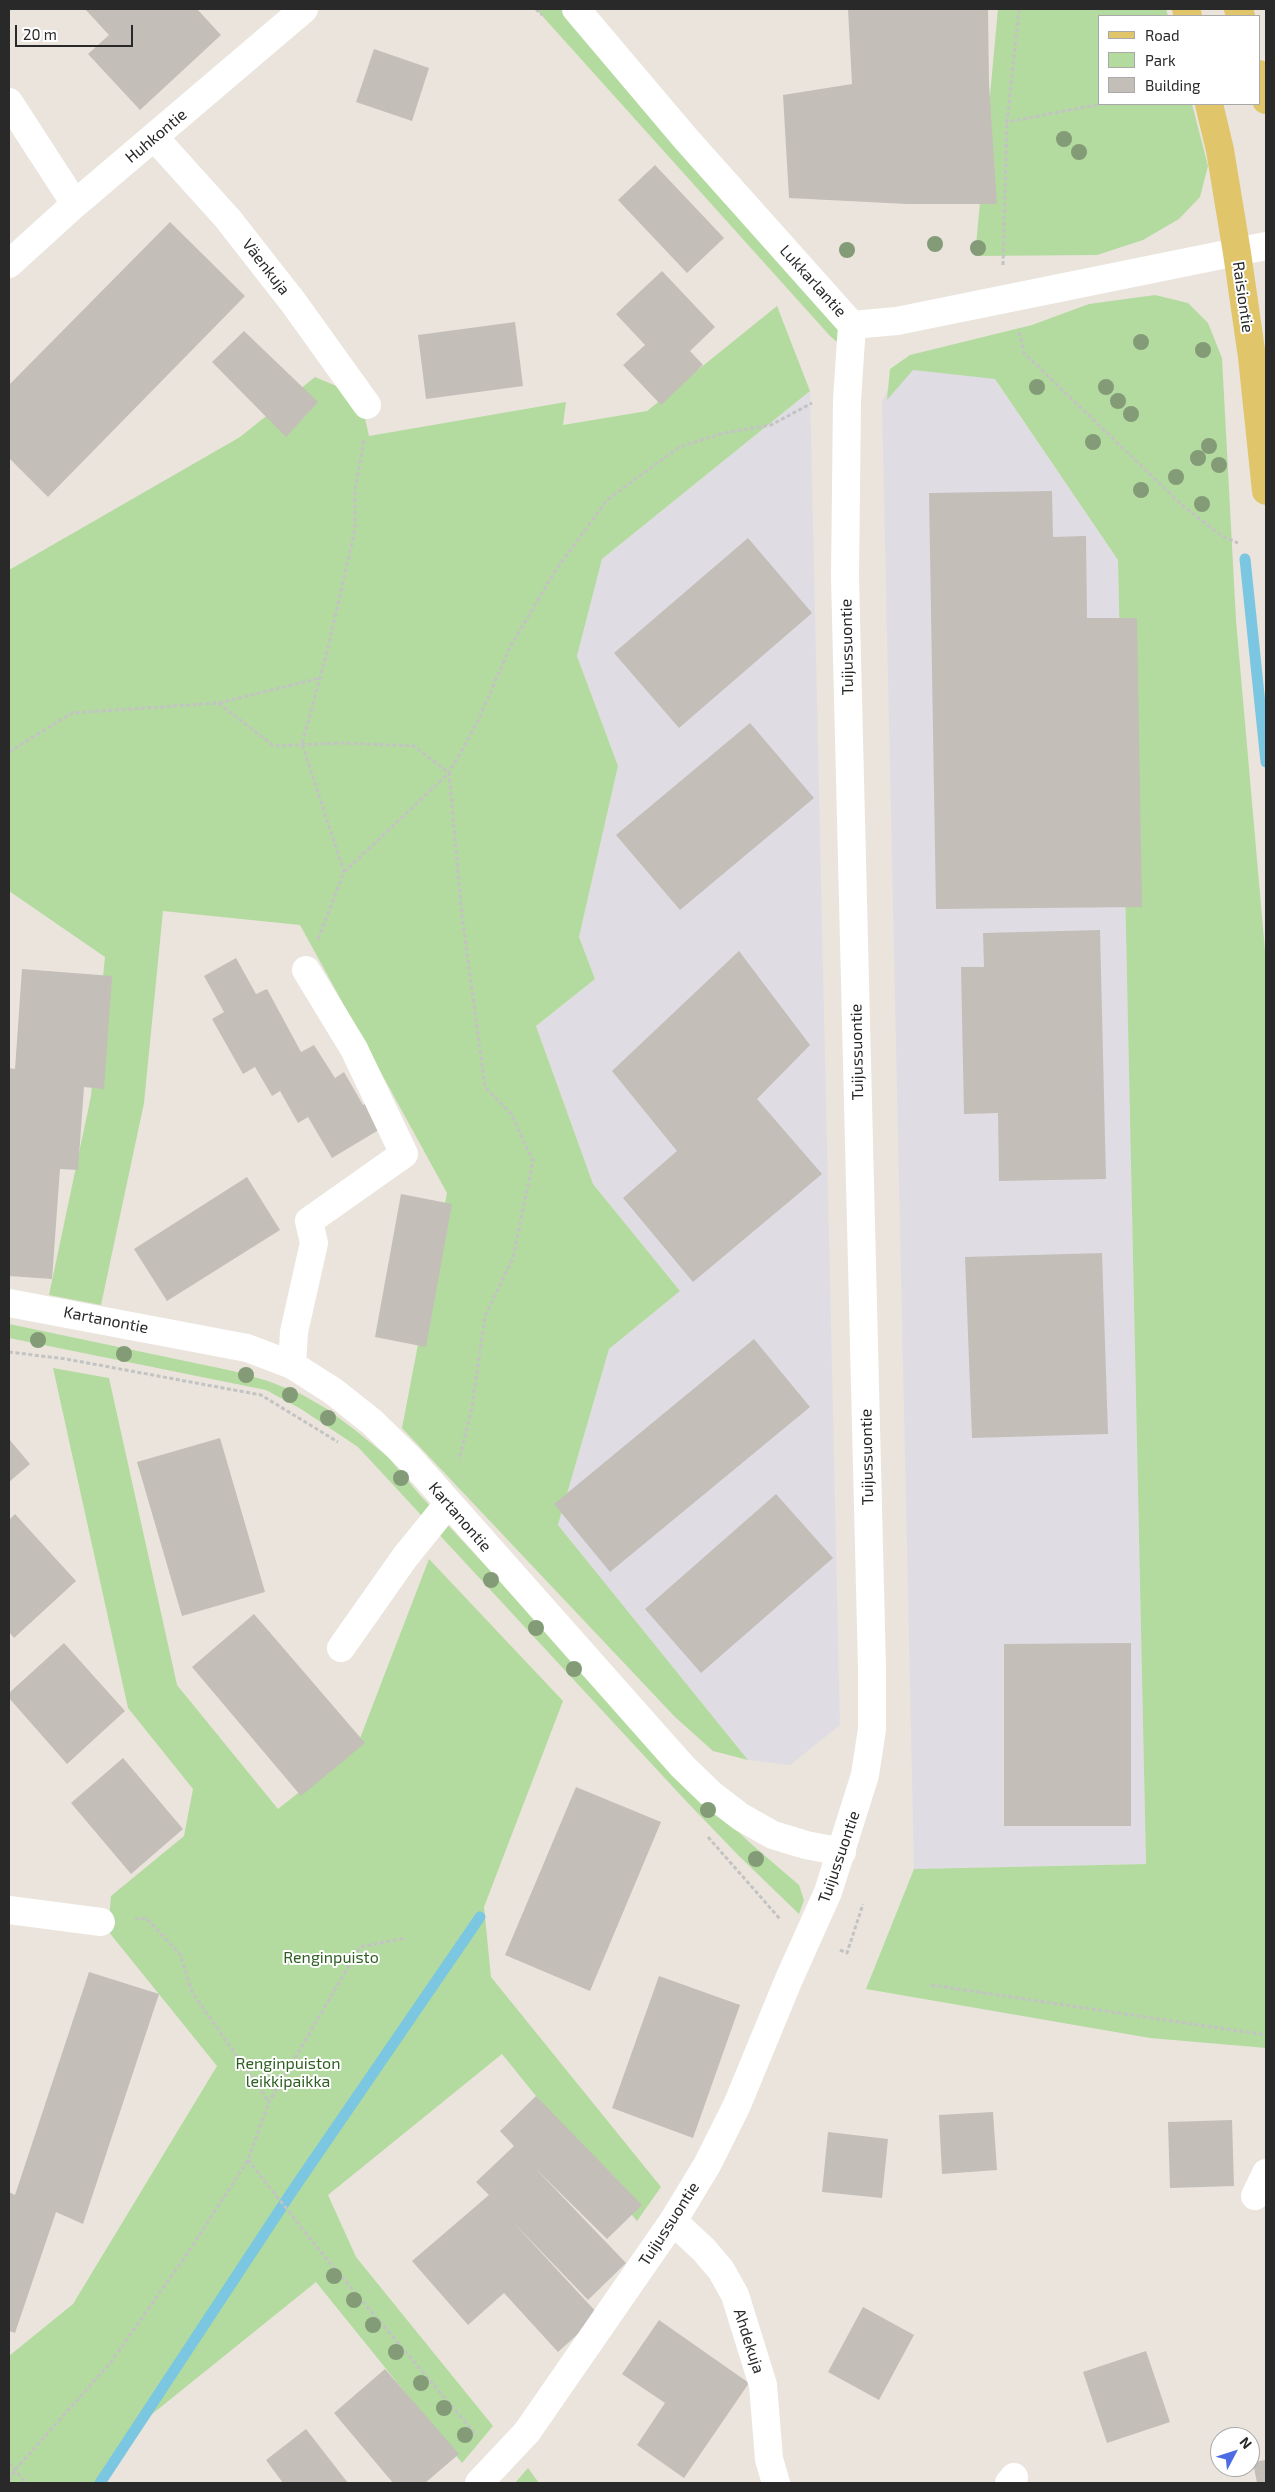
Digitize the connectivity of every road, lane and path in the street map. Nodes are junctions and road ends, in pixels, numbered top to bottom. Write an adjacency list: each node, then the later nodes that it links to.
1 (304, 9): 10 (street, Huhkontie)
2 (576, 9): 16 (street, Lukkarlantie)
3 (1019, 9): 9 (path)
4 (1260, 78): 5 (main road)
5 (1266, 100)
6 (9, 102): 11 (street)
7 (1098, 105): 9 (path)
8 (1209, 105): 13 (main road, Raisiontie)
9 (1007, 122): 15 (path)
10 (155, 138): 11 (street, Huhkontie); 18 (street, Väenkuja)
11 (76, 204): 14 (street, Huhkontie)
12 (1266, 246): 13 (street, Lukkarlantie)
13 (1236, 253): 15 (street, Lukkarlantie); 19 (main road, Raisiontie)
14 (9, 264)
15 (1010, 296): 16 (street, Lukkarlantie); 20 (path)
16 (852, 325): 17 (street, Tuijussuontie)
17 (848, 380): 25 (path); 35 (street, Tuijussuontie)
18 (367, 405): 21 (path)
19 (1266, 491)
20 (1238, 543)
21 (320, 678): 22 (path); 23 (path)
22 (218, 703): 23 (path); 24 (path)
23 (302, 744): 25 (path); 26 (path)
24 (9, 752)
25 (450, 773): 26 (path); 32 (path)
26 (344, 872): 27 (path)
27 (306, 970): 30 (street)
28 (9, 1303): 30 (street, Kartanontie)
29 (9, 1352): 31 (path)
30 (292, 1365): 32 (street, Kartanontie)
31 (340, 1443)
32 (448, 1504): 33 (street); 35 (street, Kartanontie)
33 (341, 1648)
34 (704, 1833): 39 (path)
35 (842, 1852): 39 (street, Tuijussuontie)
36 (864, 1901): 39 (path)
37 (9, 1910): 38 (street)
38 (101, 1922): 43 (path)
39 (807, 1937): 45 (street, Tuijussuontie)
40 (405, 1938): 43 (path)
41 (931, 1984): 42 (path)
42 (1266, 2035)
43 (269, 2102): 44 (path)
44 (248, 2160): 46 (path); 48 (path)
45 (673, 2221): 46 (street, Tuijussuontie); 52 (street, Ahdekuja)
46 (499, 2461): 51 (street, Tuijussuontie)
47 (9, 2463): 48 (path)
48 (15, 2470): 49 (path); 50 (path)
49 (9, 2481)
50 (26, 2483)
51 (479, 2483)
52 (776, 2483)

